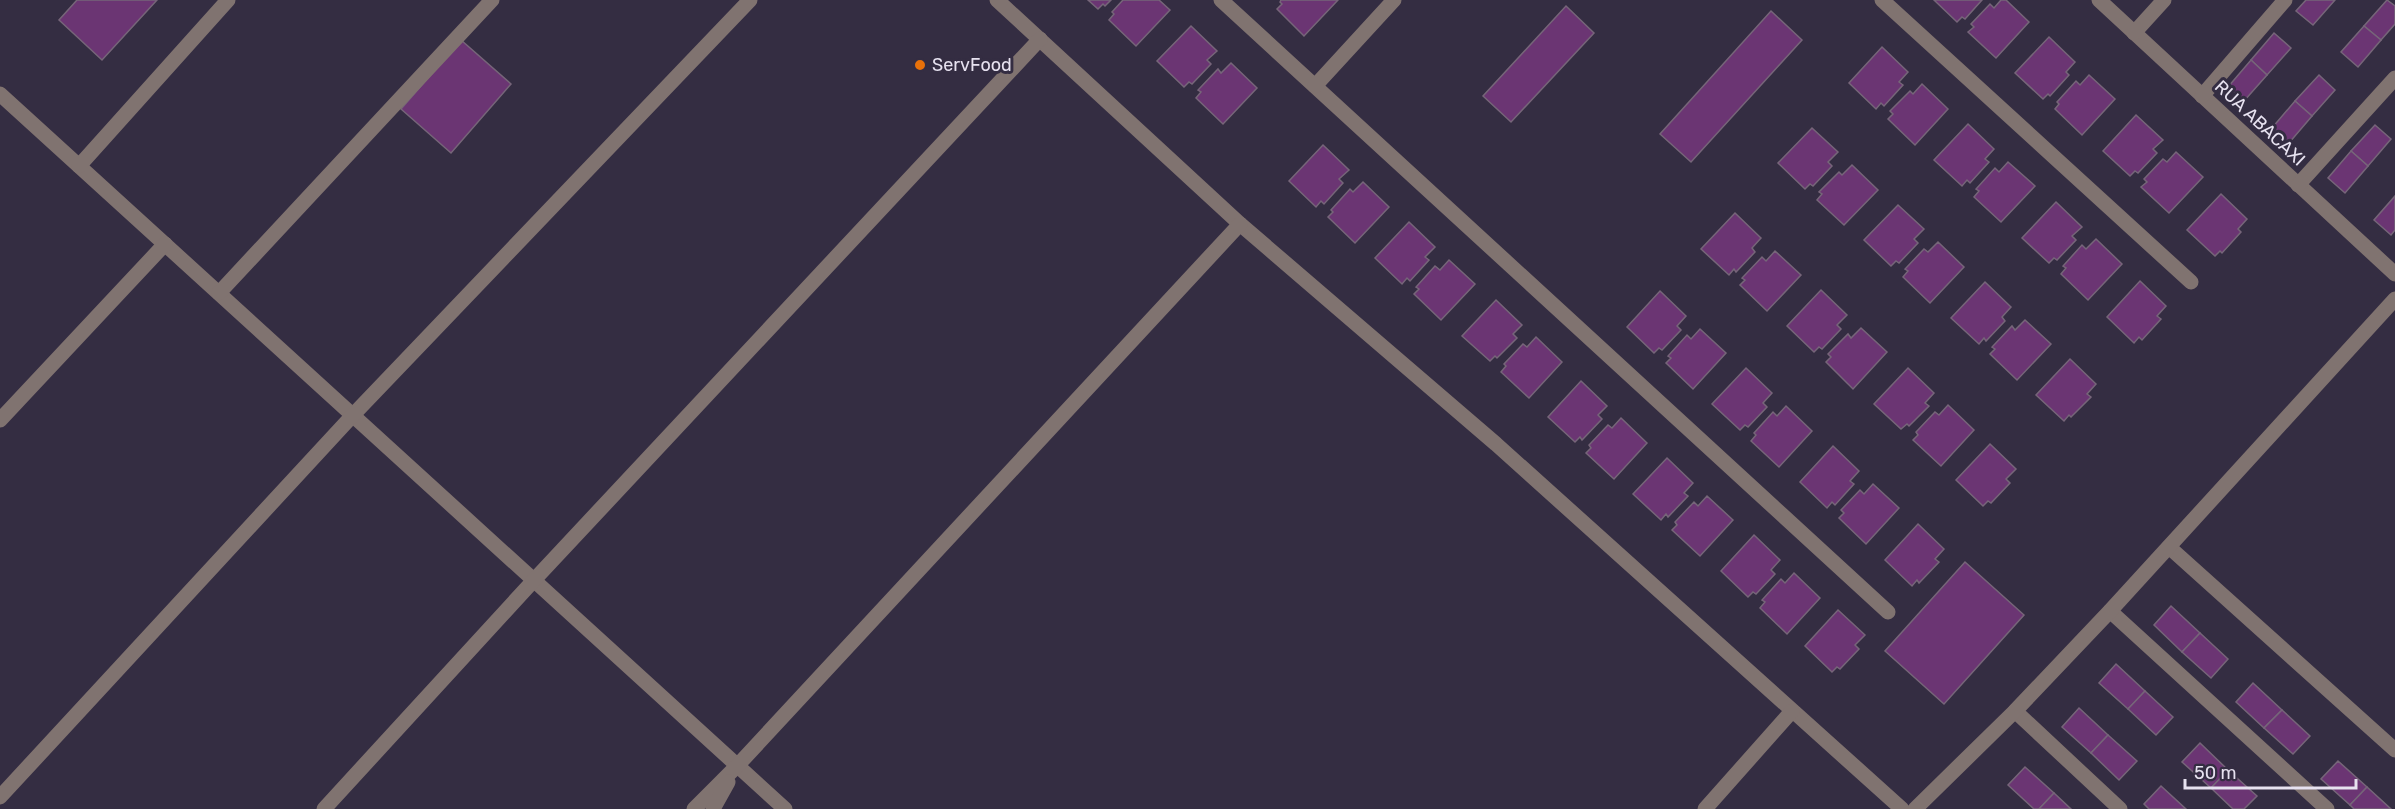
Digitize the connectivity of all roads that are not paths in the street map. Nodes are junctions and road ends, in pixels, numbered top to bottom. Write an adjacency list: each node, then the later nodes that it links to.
1 (228, 0): 17 (street)
2 (492, 0): 23 (street)
3 (750, 0): 25 (street)
4 (997, 0): 12 (street)
5 (1221, 0): 14 (street)
6 (1394, 0): 14 (street)
7 (1882, 0): 22 (street)
8 (2099, 0): 11 (street, RUA ABACAXI)
9 (2164, 0): 11 (street)
10 (2284, 0): 16 (street)
11 (2134, 33): 16 (street, RUA ABACAXI)
12 (1040, 39): 19 (street); 28 (street)
13 (2395, 78): 18 (street)
14 (1315, 86): 30 (street)
15 (0, 94): 17 (street)
16 (2202, 96): 18 (street, RUA ABACAXI)
17 (79, 166): 20 (street)
18 (2298, 185): 21 (street, RUA ABACAXI)
19 (1240, 224): 31 (street); 34 (street)
20 (165, 244): 23 (street); 26 (street)
21 (2395, 274)
22 (2192, 282)
23 (219, 293): 25 (street)
24 (2395, 299): 27 (street)
25 (353, 415): 28 (street); 35 (street)
26 (0, 419)
27 (2169, 547): 29 (street); 33 (street)
28 (535, 579): 34 (street); 36 (street)
29 (2110, 611): 32 (street); 44 (street)
30 (1888, 612)
31 (1792, 711): 40 (street); 41 (street)
32 (2015, 711): 42 (street); 43 (street)
33 (2395, 750)
34 (737, 766): 37 (street); 38 (street); 39 (street)
35 (0, 797)
36 (324, 809)
37 (694, 809)
38 (713, 809)
39 (785, 809)
40 (1705, 809)
41 (1902, 809)
42 (1915, 809)
43 (2120, 809)
44 (2327, 809)

